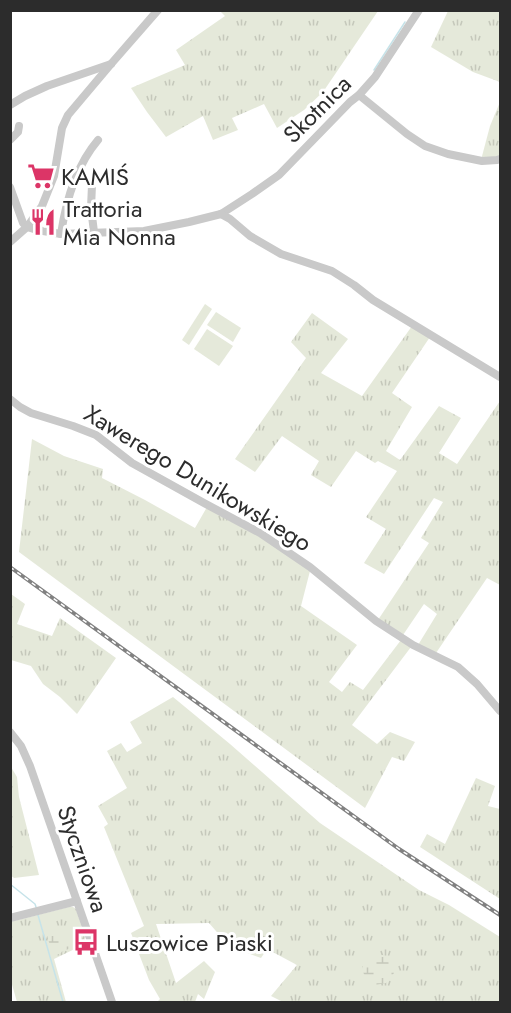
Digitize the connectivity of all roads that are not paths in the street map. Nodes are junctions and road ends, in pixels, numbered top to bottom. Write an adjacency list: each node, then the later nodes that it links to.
1 (158, 10): 3 (street)
2 (419, 10): 4 (street, Skotnica)
3 (111, 64): 5 (street); 13 (street)
4 (359, 94): 9 (street); 12 (street, Skotnica)
5 (10, 105)
6 (19, 126): 7 (street)
7 (10, 140)
8 (98, 140): 15 (street)
9 (501, 159)
10 (92, 185): 14 (street)
11 (10, 187): 13 (street)
12 (221, 213): 14 (street, Skotnica); 18 (street)
13 (24, 229): 15 (street, Skotnica); 16 (street); 17 (street)
14 (94, 232): 15 (street, Skotnica)
15 (61, 234)
16 (10, 235)
17 (10, 242)
18 (501, 377)
19 (10, 399): 20 (street, Xawerego Dunikowskiego)
20 (501, 711)
21 (10, 732): 22 (street, Styczniowa)
22 (77, 901): 23 (street); 24 (street, Styczniowa)
23 (10, 918)
24 (112, 1002)

